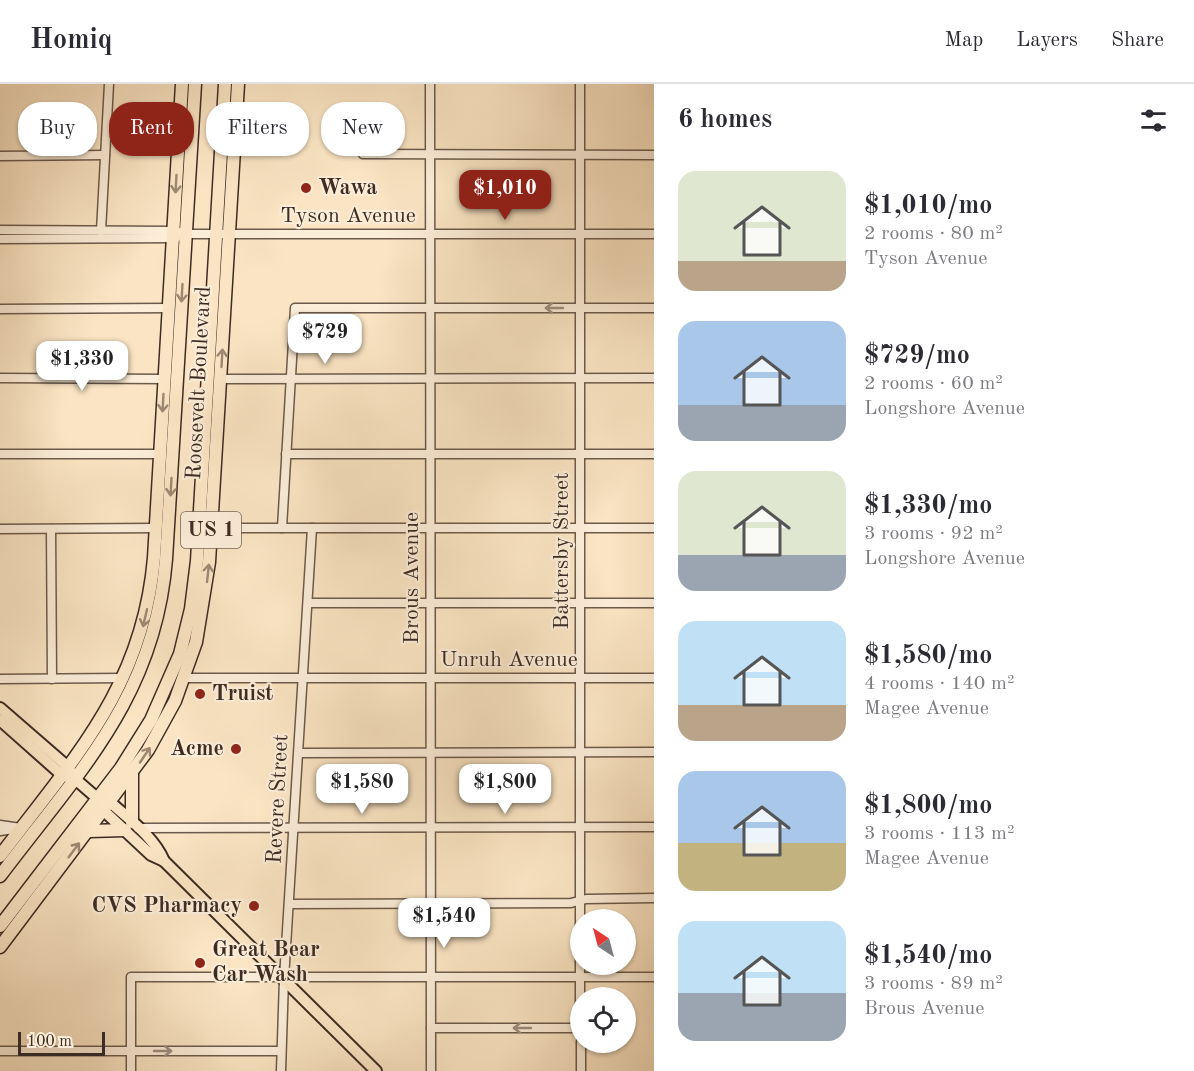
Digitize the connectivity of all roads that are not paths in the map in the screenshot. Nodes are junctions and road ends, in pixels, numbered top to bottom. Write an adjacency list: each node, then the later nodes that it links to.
1 (109, 84): 10 (street)
2 (183, 84): 14 (highway); 22 (highway, Roosevelt Boulevard / US 1, one-way to 22)
3 (195, 84): 14 (highway, Roosevelt Boulevard / US 1)
4 (225, 84): 17 (highway, Roosevelt Boulevard / US 1)
5 (238, 84): 17 (highway, Roosevelt Boulevard / US 1)
6 (430, 84): 9 (street, Brous Avenue)
7 (580, 84): 11 (street, Battersby Street)
8 (405, 154): 9 (street)
9 (430, 154): 11 (street); 18 (street, Brous Avenue)
10 (105, 155): 13 (street); 16 (street)
11 (580, 155): 12 (street); 19 (street, Battersby Street)
12 (654, 155)
13 (0, 156)
14 (190, 163): 22 (highway, Roosevelt Boulevard / US 1)
15 (0, 230): 21 (street, Tyson Avenue)
16 (101, 231): 21 (street, Tyson Avenue); 22 (street, Tyson Avenue)
17 (223, 234): 18 (street, Tyson Avenue); 22 (street, Tyson Avenue); 35 (highway, Roosevelt Boulevard / US 1, one-way to 17); 71 (highway, Roosevelt Boulevard / US 1)
18 (430, 234): 19 (street, Tyson Avenue); 25 (street, Brous Avenue)
19 (580, 234): 20 (street, Tyson Avenue); 26 (street, Battersby Street)
20 (654, 234)
21 (81, 235): 22 (street, Tyson Avenue); 23 (street, Tyson Avenue)
22 (177, 235): 24 (highway, Roosevelt Boulevard / US 1); 69 (highway, Roosevelt Boulevard / US 1, one-way to 69)
23 (0, 239)
24 (169, 308): 28 (street); 34 (highway, Roosevelt Boulevard / US 1)
25 (430, 308): 26 (street, one-way to 25); 30 (street); 31 (street, Brous Avenue)
26 (580, 308): 27 (street); 32 (street, Battersby Street)
27 (654, 308)
28 (0, 309)
29 (0, 378): 34 (street)
30 (291, 378): 31 (street); 35 (street); 38 (street)
31 (430, 378): 32 (street); 39 (street, Brous Avenue)
32 (580, 378): 33 (street); 40 (street, Battersby Street)
33 (654, 378)
34 (165, 379): 37 (highway, Roosevelt Boulevard / US 1, one-way to 37)
35 (220, 379): 43 (highway, Roosevelt Boulevard / US 1)
36 (0, 454): 37 (street)
37 (160, 454): 42 (highway, Roosevelt Boulevard / US 1)
38 (286, 454): 39 (street); 44 (street)
39 (430, 454): 40 (street); 46 (street, Brous Avenue)
40 (580, 454): 41 (street); 47 (street, Battersby Street)
41 (654, 454)
42 (156, 528): 50 (street); 55 (highway, Roosevelt Boulevard / US 1, one-way to 55)
43 (211, 528): 44 (street); 56 (highway, Roosevelt Boulevard / US 1, one-way to 43)
44 (282, 528): 45 (street)
45 (312, 528): 46 (street); 52 (street, Revere Street)
46 (430, 528): 47 (street); 51 (street, Brous Avenue)
47 (580, 528): 48 (street); 54 (street, Battersby Street)
48 (654, 528)
49 (0, 529): 50 (street)
50 (51, 529): 62 (street)
51 (430, 602): 52 (street); 54 (street); 58 (street, Brous Avenue)
52 (308, 603): 57 (street, Revere Street)
53 (654, 603): 54 (street)
54 (580, 604): 59 (street, Battersby Street)
55 (124, 678): 62 (street); 69 (highway, Roosevelt Boulevard / US 1)
56 (184, 678): 57 (street, Unruh Avenue); 70 (highway, Roosevelt Boulevard / US 1, one-way to 56)
57 (303, 678): 58 (street, Unruh Avenue); 66 (street, Revere Street)
58 (430, 678): 59 (street, Unruh Avenue); 67 (street, Brous Avenue)
59 (580, 678): 60 (street, Unruh Avenue); 68 (street, Battersby Street)
60 (654, 678)
61 (0, 679): 62 (street)
62 (52, 679)
63 (0, 708): 69 (main road)
64 (0, 720): 69 (main road)
65 (654, 752): 68 (street)
66 (299, 753): 67 (street); 77 (street, Revere Street)
67 (430, 753): 68 (street); 78 (street, Brous Avenue)
68 (580, 753): 79 (street, Battersby Street)
69 (68, 773): 71 (main road); 76 (highway, Roosevelt Boulevard / US 1); 84 (highway, Roosevelt Boulevard / US 1)
70 (132, 773): 72 (highway, Roosevelt Boulevard / US 1); 74 (highway)
71 (97, 798): 72 (main road); 89 (highway, Roosevelt Boulevard / US 1)
72 (107, 807): 74 (main road); 81 (highway, Roosevelt Boulevard / US 1)
73 (0, 825): 76 (street)
74 (132, 827): 77 (street); 81 (highway); 95 (main road)
75 (654, 827): 79 (street)
76 (21, 828): 80 (street); 82 (highway, Roosevelt Boulevard / US 1)
77 (294, 828): 78 (street); 87 (street, Revere Street)
78 (430, 828): 79 (street); 88 (street, Brous Avenue)
79 (580, 828): 86 (street, Battersby Street)
80 (0, 831)
81 (89, 831): 83 (highway, Roosevelt Boulevard / US 1, one-way to 81)
82 (0, 856)
83 (56, 874): 89 (highway); 91 (highway, Roosevelt Boulevard / US 1)
84 (0, 876)
85 (654, 898): 86 (street)
86 (580, 901): 88 (street); 93 (street, Battersby Street)
87 (290, 904): 88 (street); 95 (street, Revere Street)
88 (431, 904): 92 (street, Brous Avenue)
89 (13, 909): 90 (highway, Roosevelt Boulevard / US 1)
90 (0, 926)
91 (0, 947)
92 (431, 977): 93 (street); 95 (street); 97 (street, Brous Avenue)
93 (580, 977): 94 (street); 96 (street, Battersby Street)
94 (654, 977)
95 (284, 979): 99 (street); 100 (street, Revere Street); 105 (main road)
96 (580, 987)
97 (431, 1028): 98 (street, one-way to 97); 106 (street, Brous Avenue)
98 (570, 1028)
99 (131, 1051): 100 (street, one-way to 100); 101 (street); 103 (street)
100 (281, 1051): 104 (street, Revere Street)
101 (0, 1052)
102 (581, 1053): 107 (street)
103 (131, 1071)
104 (281, 1071)
105 (376, 1071)
106 (431, 1071)
107 (581, 1071)

